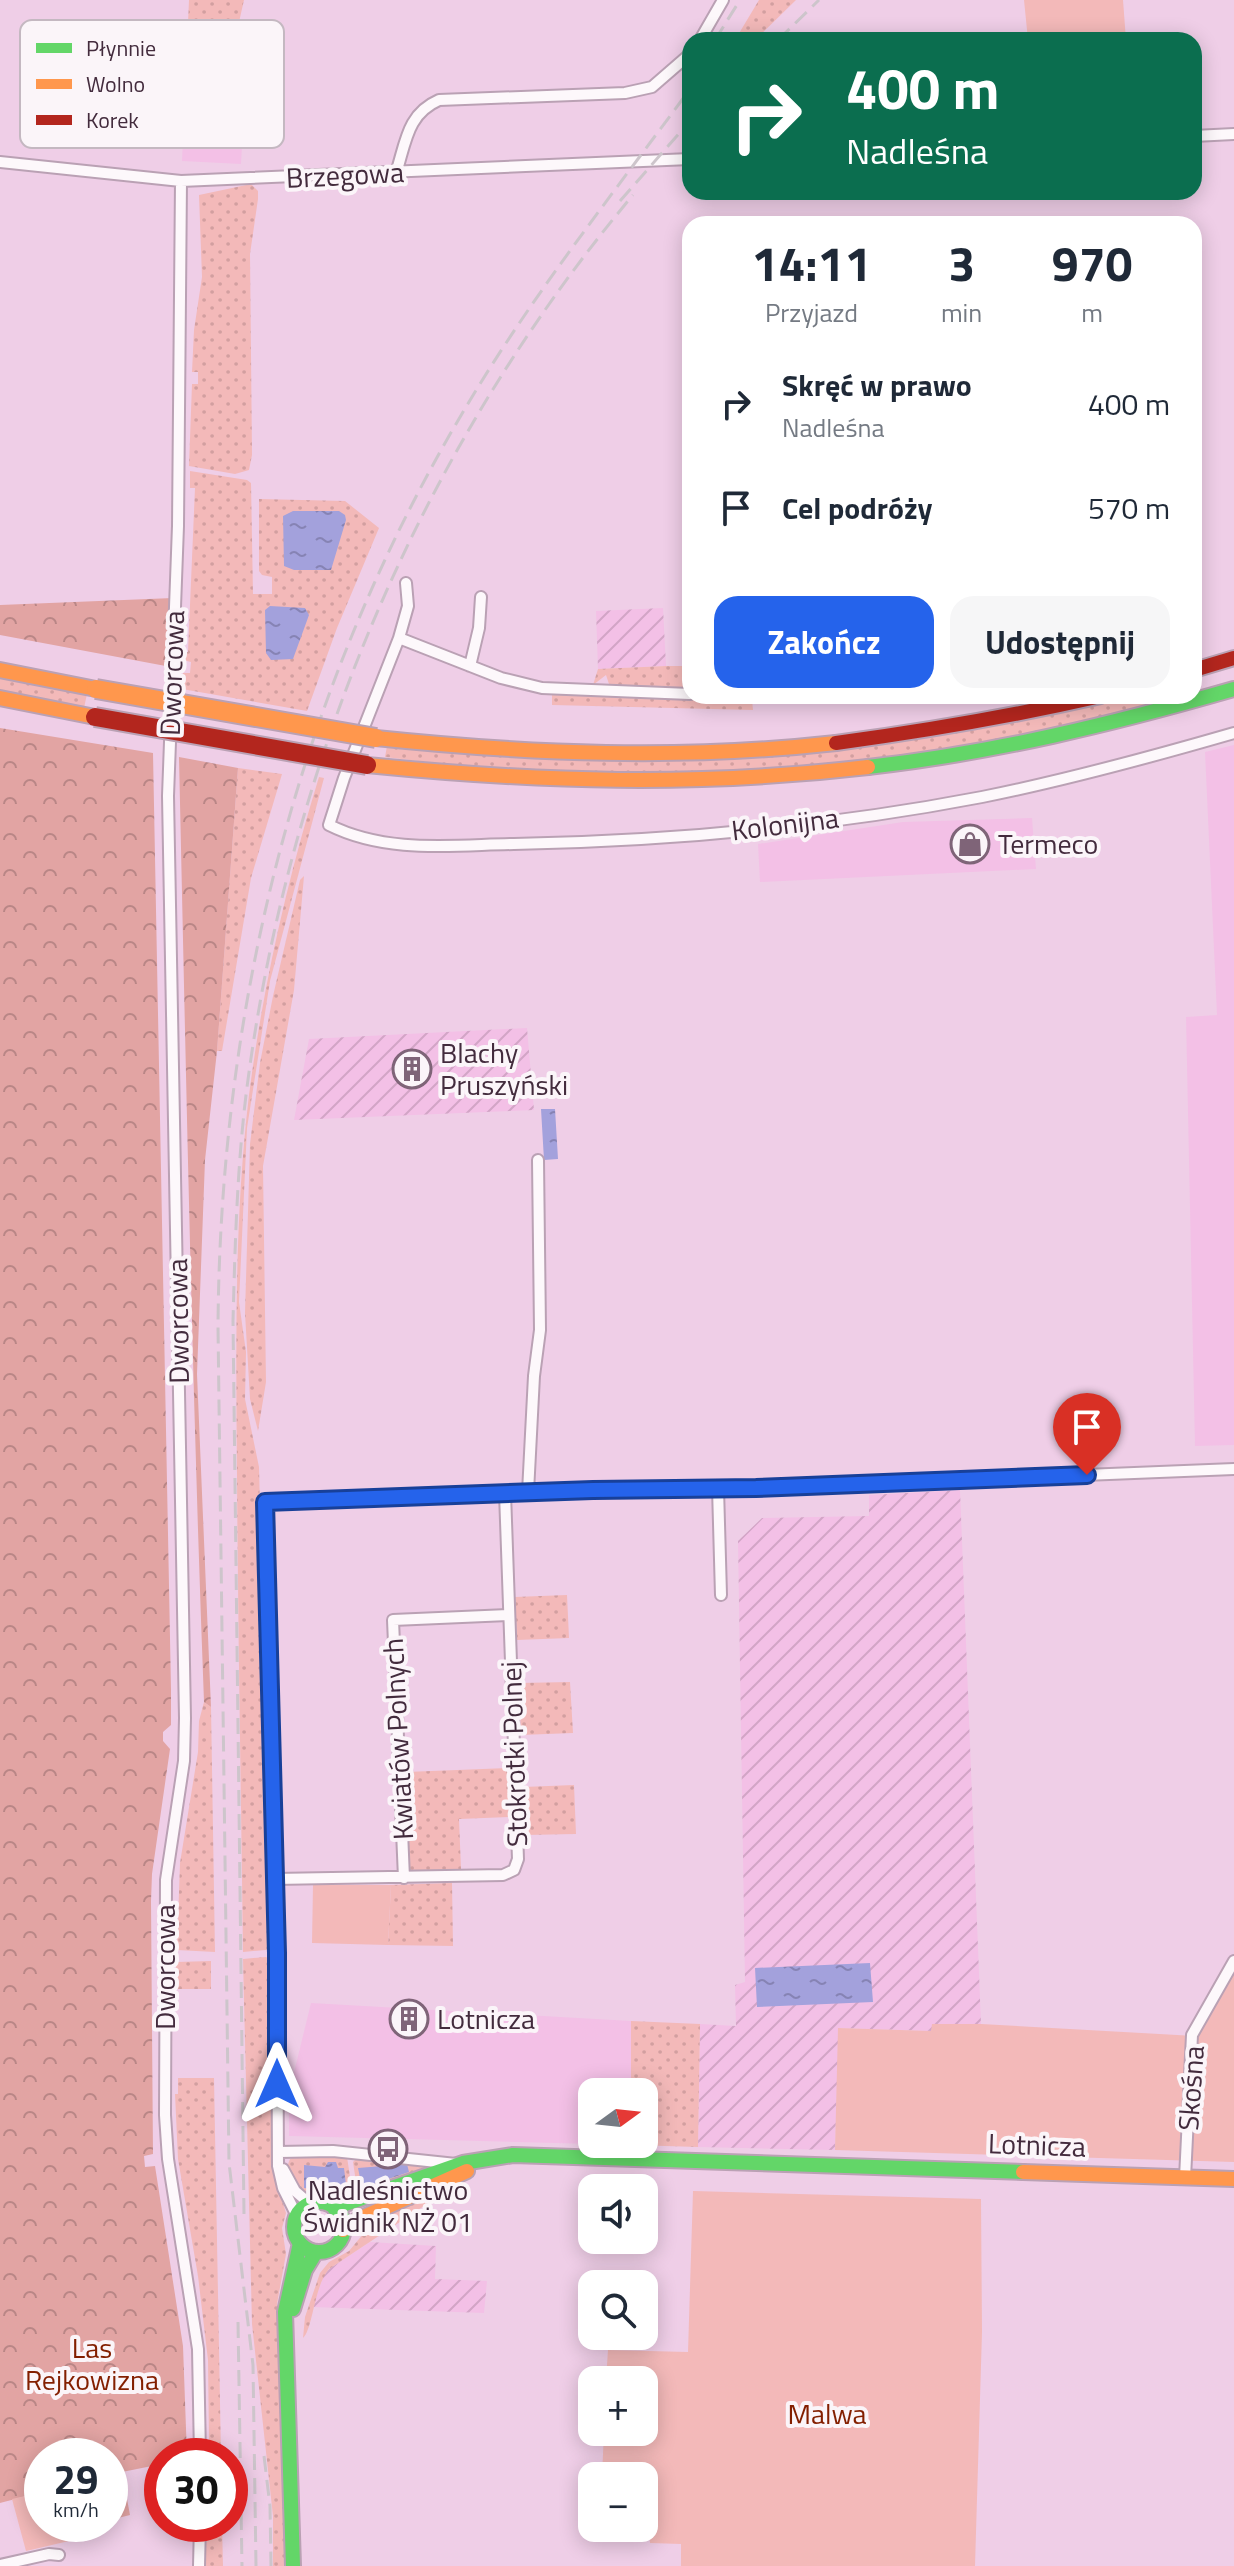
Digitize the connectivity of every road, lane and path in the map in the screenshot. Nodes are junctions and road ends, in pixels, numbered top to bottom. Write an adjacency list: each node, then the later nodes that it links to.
1 (723, 0): 2 (street)
2 (705, 32)
3 (682, 61): 8 (street)
4 (1234, 134): 5 (street)
5 (1202, 136)
6 (682, 159): 8 (street, Brzegowa)
7 (0, 162): 9 (street, Brzegowa)
8 (396, 173): 9 (street, Brzegowa)
9 (181, 181): 43 (street, Dworcowa)
10 (406, 583): 12 (street)
11 (481, 597): 14 (street)
12 (399, 638): 14 (street); 23 (street, Kolonijna)
13 (1234, 658): 15 (main road)
14 (470, 666): 18 (street)
15 (1202, 668)
16 (0, 670): 21 (main road, bridge)
17 (1234, 689): 20 (main road, bridge)
18 (682, 694)
19 (0, 698): 22 (main road, bridge)
20 (1202, 698)
21 (1064, 704)
22 (1182, 704)
23 (1234, 733)
24 (538, 1160): 27 (street)
25 (1234, 1469): 26 (street)
26 (718, 1488): 27 (street); 29 (street)
27 (528, 1492): 28 (street)
28 (505, 1493): 30 (street, Stokrotki Polnej); 32 (street)
29 (721, 1595)
30 (508, 1615): 31 (street, Stokrotki Polnej); 31 (street, Kwiatów Polnych)
31 (404, 1878): 32 (street, Stokrotki Polnej)
32 (275, 1879): 34 (street)
33 (1234, 1961): 37 (street, Skośna)
34 (279, 2152): 36 (street); 40 (street); 40 (street)
35 (550, 2158): 36 (main road, Lotnicza); 37 (main road, Lotnicza); 41 (main road, Lotnicza)
36 (458, 2164): 39 (main road, Lotnicza)
37 (1185, 2178): 38 (main road, Lotnicza)
38 (1234, 2179)
39 (334, 2208): 40 (main road); 41 (main road)
40 (303, 2210): 42 (main road)
41 (343, 2230): 42 (main road)
42 (308, 2247): 48 (main road)
43 (200, 2438)
44 (200, 2542): 47 (street)
45 (59, 2555): 46 (street)
46 (0, 2565)
47 (199, 2566)
48 (293, 2566)

